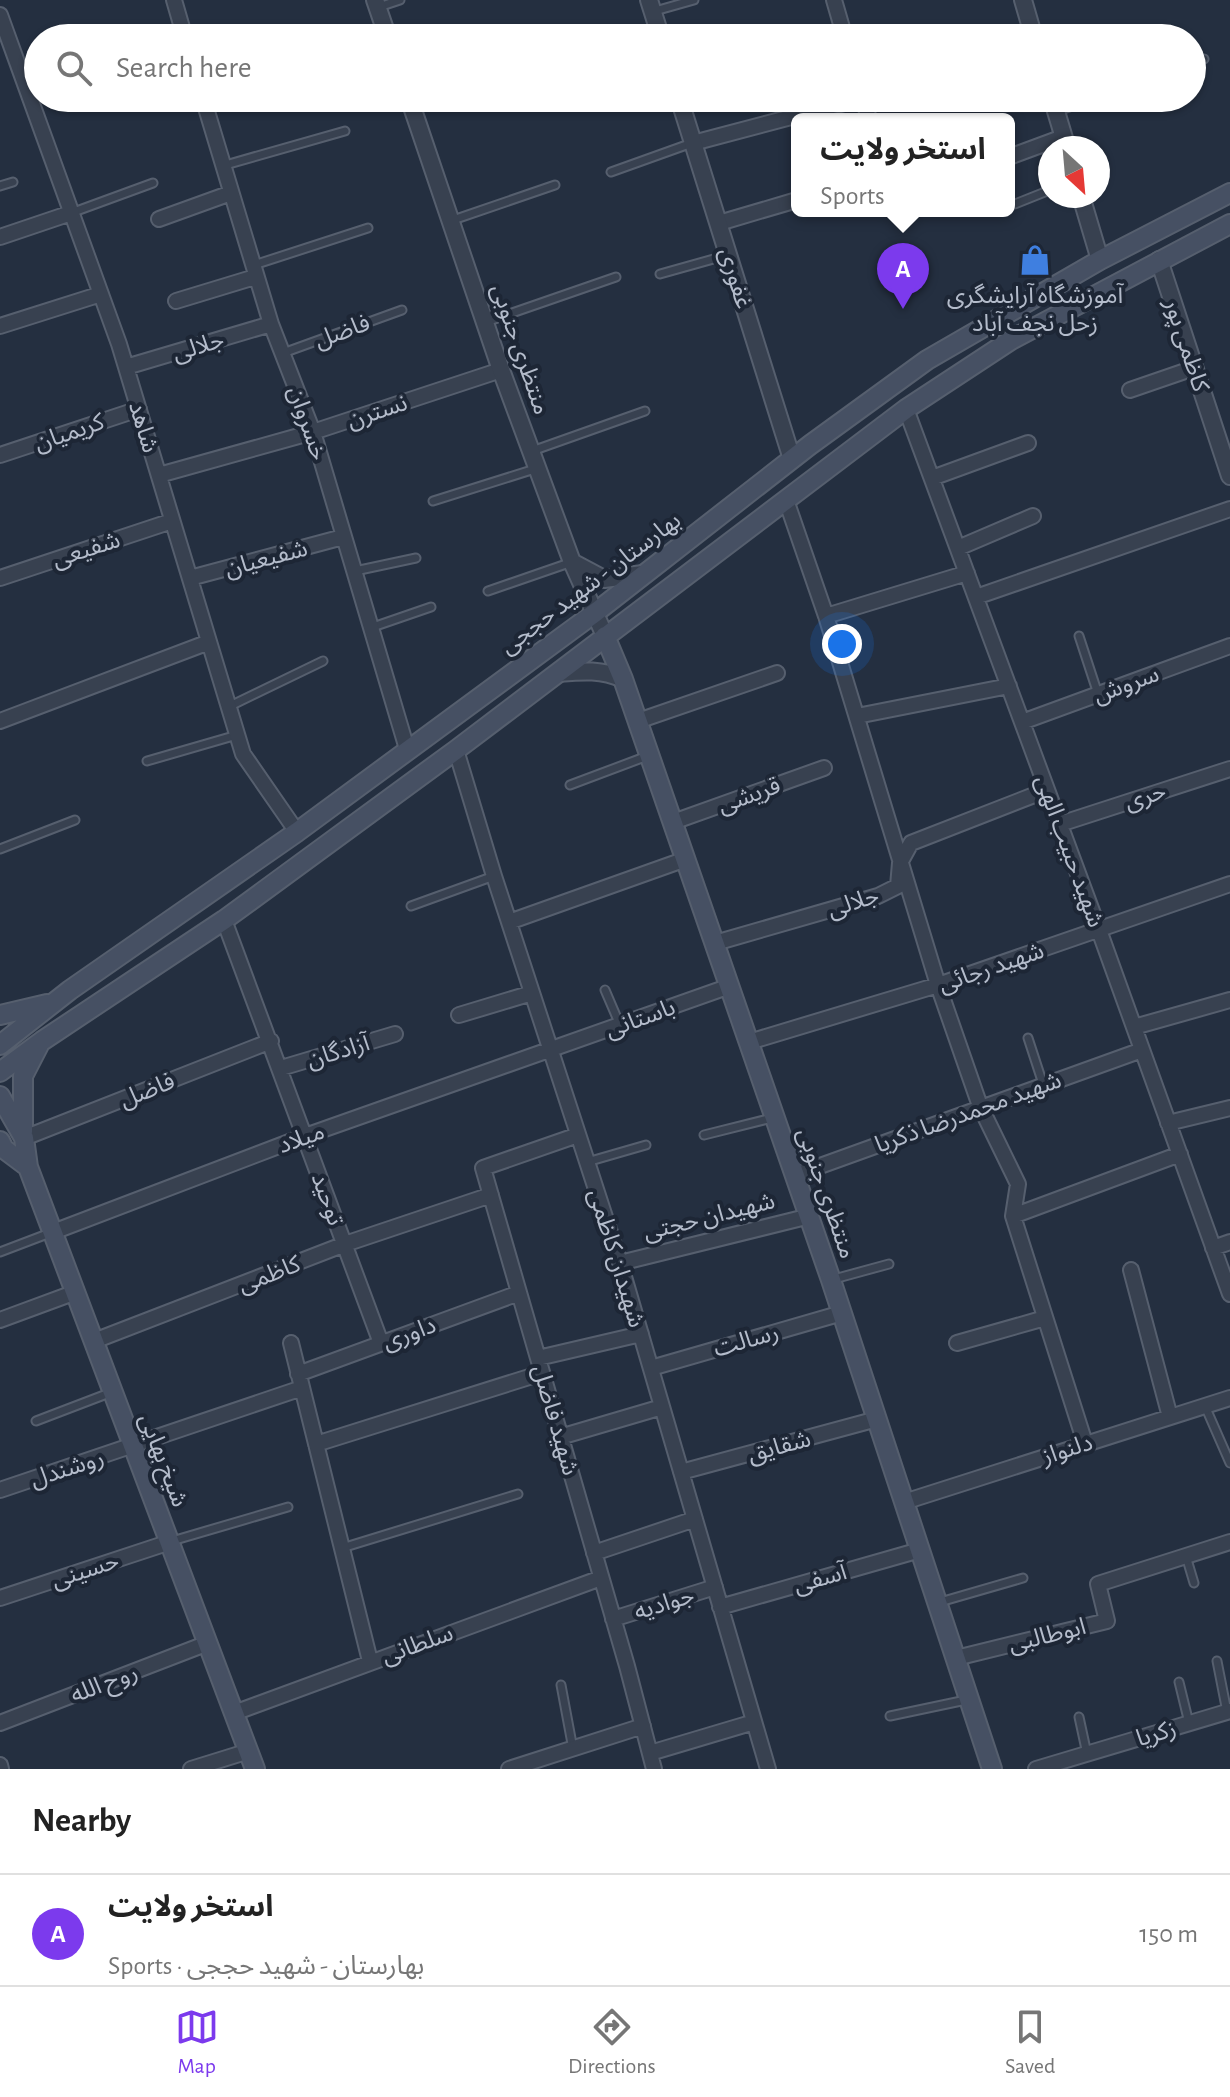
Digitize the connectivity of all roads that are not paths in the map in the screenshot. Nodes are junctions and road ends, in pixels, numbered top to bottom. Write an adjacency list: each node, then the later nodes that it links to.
1 (174, 0): 9 (street)
2 (400, 0): 6 (lane)
3 (694, 0): 7 (lane)
4 (834, 0): 11 (street)
5 (1023, 0): 12 (street)
6 (376, 4): 10 (street)
7 (651, 6)
8 (0, 15): 13 (street, شاهد)
9 (181, 24)
10 (383, 24)
11 (841, 24)
12 (1030, 24)
13 (24, 82)
14 (35, 112): 37 (street, شاهد)
15 (207, 112): 25 (street, خسروان)
16 (414, 112): 39 (street, منتظری جنوبی)
17 (683, 112): 22 (street, غفوری)
18 (1056, 112): 21 (street)
19 (791, 121): 22 (street)
20 (345, 131): 25 (lane)
21 (1063, 136)
22 (693, 143): 26 (lane); 40 (street, غفوری)
23 (1038, 149): 24 (street)
24 (1015, 155)
25 (222, 166): 31 (street, خسروان)
26 (611, 172)
27 (13, 182): 30 (lane)
28 (153, 183): 37 (lane)
29 (555, 185): 39 (lane)
30 (0, 186)
31 (231, 193): 38 (street); 47 (street, خسروان)
32 (1230, 193): 45 (main road, بهارستان - شهید حججی)
33 (1038, 195): 35 (lane)
34 (791, 202): 40 (street)
35 (1015, 204)
36 (1085, 208): 45 (street)
37 (71, 213): 43 (street); 50 (street, شاهد)
38 (159, 219)
39 (453, 220): 53 (street, منتظری جنوبی)
40 (719, 223): 44 (street, غفوری)
41 (1230, 224): 46 (main road)
42 (368, 228): 47 (lane)
43 (0, 237)
44 (728, 255): 48 (lane); 68 (street, غفوری)
45 (1100, 260): 68 (main road, بهارستان - شهید حججی)
46 (1159, 260): 58 (street, کاظمی پور); 62 (main road)
47 (254, 271): 51 (street); 54 (street, خسروان)
48 (660, 274)
49 (616, 277): 53 (lane)
50 (101, 294): 55 (street); 57 (street, شاهد)
51 (176, 301)
52 (402, 310): 56 (lane, فاضل)
53 (486, 322): 59 (street, منتظری جنوبی)
54 (271, 324): 56 (street, خسروان); 57 (street, جلالی)
55 (0, 326)
56 (283, 353): 64 (street, خسروان)
57 (126, 367): 61 (street, شاهد)
58 (1194, 368): 60 (street); 71 (street, کاظمی پور)
59 (501, 370): 64 (street, نسترن); 66 (street, منتظری جنوبی)
60 (1130, 390)
61 (139, 409): 67 (street, کریمیان); 70 (street, شاهد)
62 (906, 409): 72 (street, شهید حبیب الهی); 73 (main road)
63 (645, 411): 66 (lane)
64 (313, 432): 70 (street, نسترن); 78 (street, خسروان)
65 (1028, 443): 72 (street)
66 (532, 451): 69 (street, منتظری جنوبی)
67 (0, 455)
68 (792, 459): 84 (main road, بهارستان - شهید حججی)
69 (538, 468): 74 (lane); 81 (street, منتظری جنوبی)
70 (159, 475): 77 (street, شاهد)
71 (1230, 476)
72 (932, 478): 79 (street, شهید حبیب الهی)
73 (786, 500): 91 (street); 93 (main road)
74 (433, 501)
75 (1230, 509): 88 (street)
76 (1033, 516): 79 (street)
77 (172, 521): 85 (street, شفیعی); 86 (street, شاهد)
78 (343, 537): 82 (street, خسروان); 86 (street, شفیعیان)
79 (958, 548): 83 (street, شهید حبیب الهی)
80 (416, 558): 82 (lane)
81 (572, 562): 84 (street); 87 (lane); 90 (street, منتظری جنوبی)
82 (353, 571): 92 (street, خسروان)
83 (967, 573): 88 (street, شهید حبیب الهی); 91 (street)
84 (643, 574): 90 (main road, بهارستان - شهید حججی)
85 (0, 578)
86 (190, 578): 95 (street, شاهد)
87 (488, 591)
88 (976, 597): 101 (street, شهید حبیب الهی)
89 (431, 607): 92 (lane)
90 (596, 612): 93 (street, منتظری جنوبی); 109 (main road, بهارستان - شهید حججی)
91 (826, 616): 104 (street)
92 (370, 628): 109 (street, خسروان)
93 (605, 636): 98 (main road); 100 (main road, منتظری جنوبی)
94 (1079, 636): 102 (lane)
95 (209, 642): 103 (street, شاهد); 105 (street)
96 (1230, 646): 102 (street, سروش)
97 (323, 661): 103 (lane)
98 (558, 673): 100 (street); 110 (main road)
99 (777, 673): 106 (street)
100 (623, 679): 106 (main road, منتظری جنوبی)
101 (1009, 686): 104 (street); 107 (street, شهید حبیب الهی)
102 (1098, 694): 107 (street, سروش)
103 (228, 707): 108 (street, شاهد)
104 (857, 716): 123 (street)
105 (0, 721)
106 (638, 721): 111 (main road, منتظری جنوبی)
107 (1022, 722): 116 (street, شهید حبیب الهی)
108 (237, 735): 112 (lane); 120 (street, شاهد)
109 (407, 749): 120 (main road, بهارستان - شهید حججی)
110 (456, 750): 124 (street, شهیدان کاظمی); 127 (main road)
111 (650, 755): 115 (lane); 118 (main road, منتظری جنوبی)
112 (147, 761)
113 (824, 768): 118 (street, قریشی)
114 (1230, 769): 119 (street, حری)
115 (570, 785)
116 (1047, 790): 119 (street, شهید حبیب الهی); 123 (street, جلالی)
117 (75, 820): 121 (lane)
118 (673, 822): 122 (main road, منتظری جنوبی)
119 (1060, 824): 129 (street, شهید حبیب الهی)
120 (297, 832): 133 (main road, بهارستان - شهید حججی)
121 (0, 849)
122 (686, 859): 128 (street); 130 (main road, منتظری جنوبی)
123 (900, 863): 130 (street, جلالی); 131 (street)
124 (494, 876): 126 (lane); 128 (street, شهیدان کاظمی)
125 (1230, 884): 129 (street, شهید رجائی)
126 (411, 906)
127 (224, 920): 143 (main road); 144 (street, توحید)
128 (509, 922): 135 (street, شهیدان کاظمی)
129 (1099, 930): 131 (street, شهید رجائی); 140 (street, شهید حبیب الهی)
130 (715, 943): 132 (main road, منتظری جنوبی)
131 (938, 985): 145 (street, شهید رجائی); 153 (street)
132 (730, 986): 139 (street, باستانی); 145 (main road, منتظری جنوبی)
133 (70, 990): 137 (main road); 146 (main road, بهارستان - شهید حججی)
134 (605, 990): 139 (lane)
135 (532, 993): 138 (street); 147 (street, شهیدان کاظمی)
136 (1230, 1000): 140 (street)
137 (0, 1015)
138 (459, 1015)
139 (620, 1025): 147 (street, باستانی)
140 (1134, 1027): 148 (street, شهید حبیب الهی)
141 (395, 1034): 149 (street, آزادگان)
142 (1028, 1038): 151 (lane)
143 (42, 1041): 150 (main road); 160 (main road)
144 (271, 1041): 149 (street, توحید); 160 (street, فاضل)
145 (749, 1042): 155 (main road, منتظری جنوبی)
146 (0, 1045)
147 (551, 1050): 157 (street, شهیدان کاظمی); 159 (street, میلاد)
148 (1142, 1050): 151 (street, شهید محمدرضا ذکریا); 156 (street, شهید حبیب الهی)
149 (281, 1068): 159 (street, توحید)
150 (0, 1072)
151 (1043, 1084): 153 (street, شهید محمدرضا ذکریا)
152 (0, 1096): 160 (main road)
153 (980, 1106): 166 (street, شهید محمدرضا ذکریا); 169 (street)
154 (1230, 1108): 156 (street)
155 (775, 1117): 158 (lane); 166 (main road, منتظری جنوبی)
156 (1168, 1123): 163 (street, شهید حبیب الهی)
157 (578, 1135): 164 (street, شهیدان کاظمی); 167 (street, شهید فاضل)
158 (704, 1135)
159 (305, 1136): 170 (street, میلاد); 172 (street, توحید)
160 (24, 1138): 165 (main road)
161 (1, 1145): 165 (main road)
162 (646, 1145): 164 (lane)
163 (1180, 1154): 169 (street); 173 (street, شهید حبیب الهی)
164 (587, 1162): 175 (street, شهیدان کاظمی)
165 (28, 1167): 170 (main road, شیخ بهایی)
166 (795, 1175): 168 (main road, منتظری جنوبی)
167 (491, 1195): 172 (street, کاظمی); 181 (street, شهید فاضل)
168 (810, 1216): 175 (street, شهیدان حجتی); 179 (main road, منتظری جنوبی)
169 (1013, 1216): 184 (street)
170 (53, 1232): 174 (lane); 180 (main road, شیخ بهایی)
171 (1230, 1242): 173 (street)
172 (345, 1244): 187 (street, کاظمی); 189 (street, توحید)
173 (1213, 1248): 177 (street, شهید حبیب الهی)
174 (0, 1252)
175 (620, 1263): 186 (street, شهیدان کاظمی)
176 (889, 1264): 179 (lane)
177 (1225, 1265): 182 (street, شهید حبیب الهی)
178 (1131, 1270): 198 (street)
179 (831, 1280): 183 (main road, منتظری جنوبی)
180 (76, 1292): 185 (street); 187 (main road, شیخ بهایی)
181 (519, 1293): 189 (street, داوری); 191 (street, شهید فاضل)
182 (1230, 1294)
183 (842, 1313): 192 (street, رسالت); 199 (main road, منتظری جنوبی)
184 (1045, 1318): 190 (street); 202 (street)
185 (0, 1320)
186 (641, 1334): 191 (street); 192 (street, شهیدان کاظمی)
187 (94, 1341): 194 (main road, شیخ بهایی)
188 (291, 1343): 193 (street)
189 (381, 1343): 193 (street, داوری)
190 (957, 1343)
191 (540, 1365): 201 (street, شهید فاضل); 203 (street)
192 (651, 1368): 197 (street, شهیدان کاظمی)
193 (300, 1381): 203 (street); 204 (street, داوری)
194 (113, 1391): 200 (lane); 204 (main road, شیخ بهایی)
195 (1230, 1398): 196 (street, دلنواز)
196 (1205, 1406): 198 (street, دلنواز); 205 (lane)
197 (662, 1407): 201 (street); 206 (street, شهیدان کاظمی)
198 (1170, 1417): 202 (street, دلنواز)
199 (877, 1419): 206 (street, شقایق); 209 (main road, منتظری جنوبی)
200 (36, 1421)
201 (560, 1437): 216 (street, شهید فاضل)
202 (1085, 1443): 209 (street, دلنواز)
203 (316, 1444): 214 (street)
204 (133, 1445): 207 (street, روشندل); 212 (main road, شیخ بهایی)
205 (1230, 1463)
206 (681, 1472): 211 (street, شهیدان کاظمی)
207 (0, 1490)
208 (518, 1494): 214 (lane)
209 (904, 1502): 215 (main road, منتظری جنوبی)
210 (288, 1507): 212 (lane)
211 (695, 1519): 216 (street); 221 (street, شهیدان کاظمی)
212 (170, 1542): 222 (street, حسینی); 226 (main road, شیخ بهایی)
213 (1230, 1542): 217 (street, ابوطالبی)
214 (342, 1548): 228 (street)
215 (920, 1550): 223 (main road, منتظری جنوبی); 224 (street, آسفی)
216 (594, 1553): 218 (street, شهید فاضل)
217 (1186, 1556): 220 (lane); 227 (street, ابوطالبی)
218 (601, 1578): 225 (street, شهید فاضل); 228 (street, سلطانی)
219 (1023, 1578): 223 (lane)
220 (1194, 1583)
221 (715, 1587): 224 (street, شهیدان کاظمی); 225 (street, جوادیه)
222 (0, 1598)
223 (937, 1603): 227 (main road, منتظری جنوبی)
224 (720, 1607): 237 (street, شهیدان کاظمی)
225 (613, 1619): 240 (street, شهید فاضل)
226 (208, 1643): 234 (main road, شیخ بهایی); 238 (street, روح الله)
227 (956, 1658): 232 (main road, منتظری جنوبی)
228 (370, 1661): 234 (street, سلطانی)
229 (1217, 1661): 233 (lane)
230 (1179, 1682): 239 (lane)
231 (561, 1685): 241 (lane)
232 (969, 1699): 235 (lane); 249 (main road, منتظری جنوبی)
233 (1228, 1711): 239 (street, زکریا)
234 (234, 1713): 244 (main road, شیخ بهایی)
235 (890, 1716)
236 (1079, 1717): 243 (lane)
237 (754, 1722): 242 (street); 248 (street, شهیدان کاظمی)
238 (0, 1723)
239 (1189, 1723): 243 (street, زکریا)
240 (643, 1726): 241 (street); 242 (street, شهید فاضل)
241 (573, 1749): 246 (street)
242 (650, 1753): 247 (street, شهید فاضل)
243 (1087, 1754): 250 (street, زکریا)
244 (252, 1760): 245 (street)
245 (191, 1769)
246 (509, 1769)
247 (654, 1769)
248 (768, 1769)
249 (992, 1769)
250 (1036, 1769)

